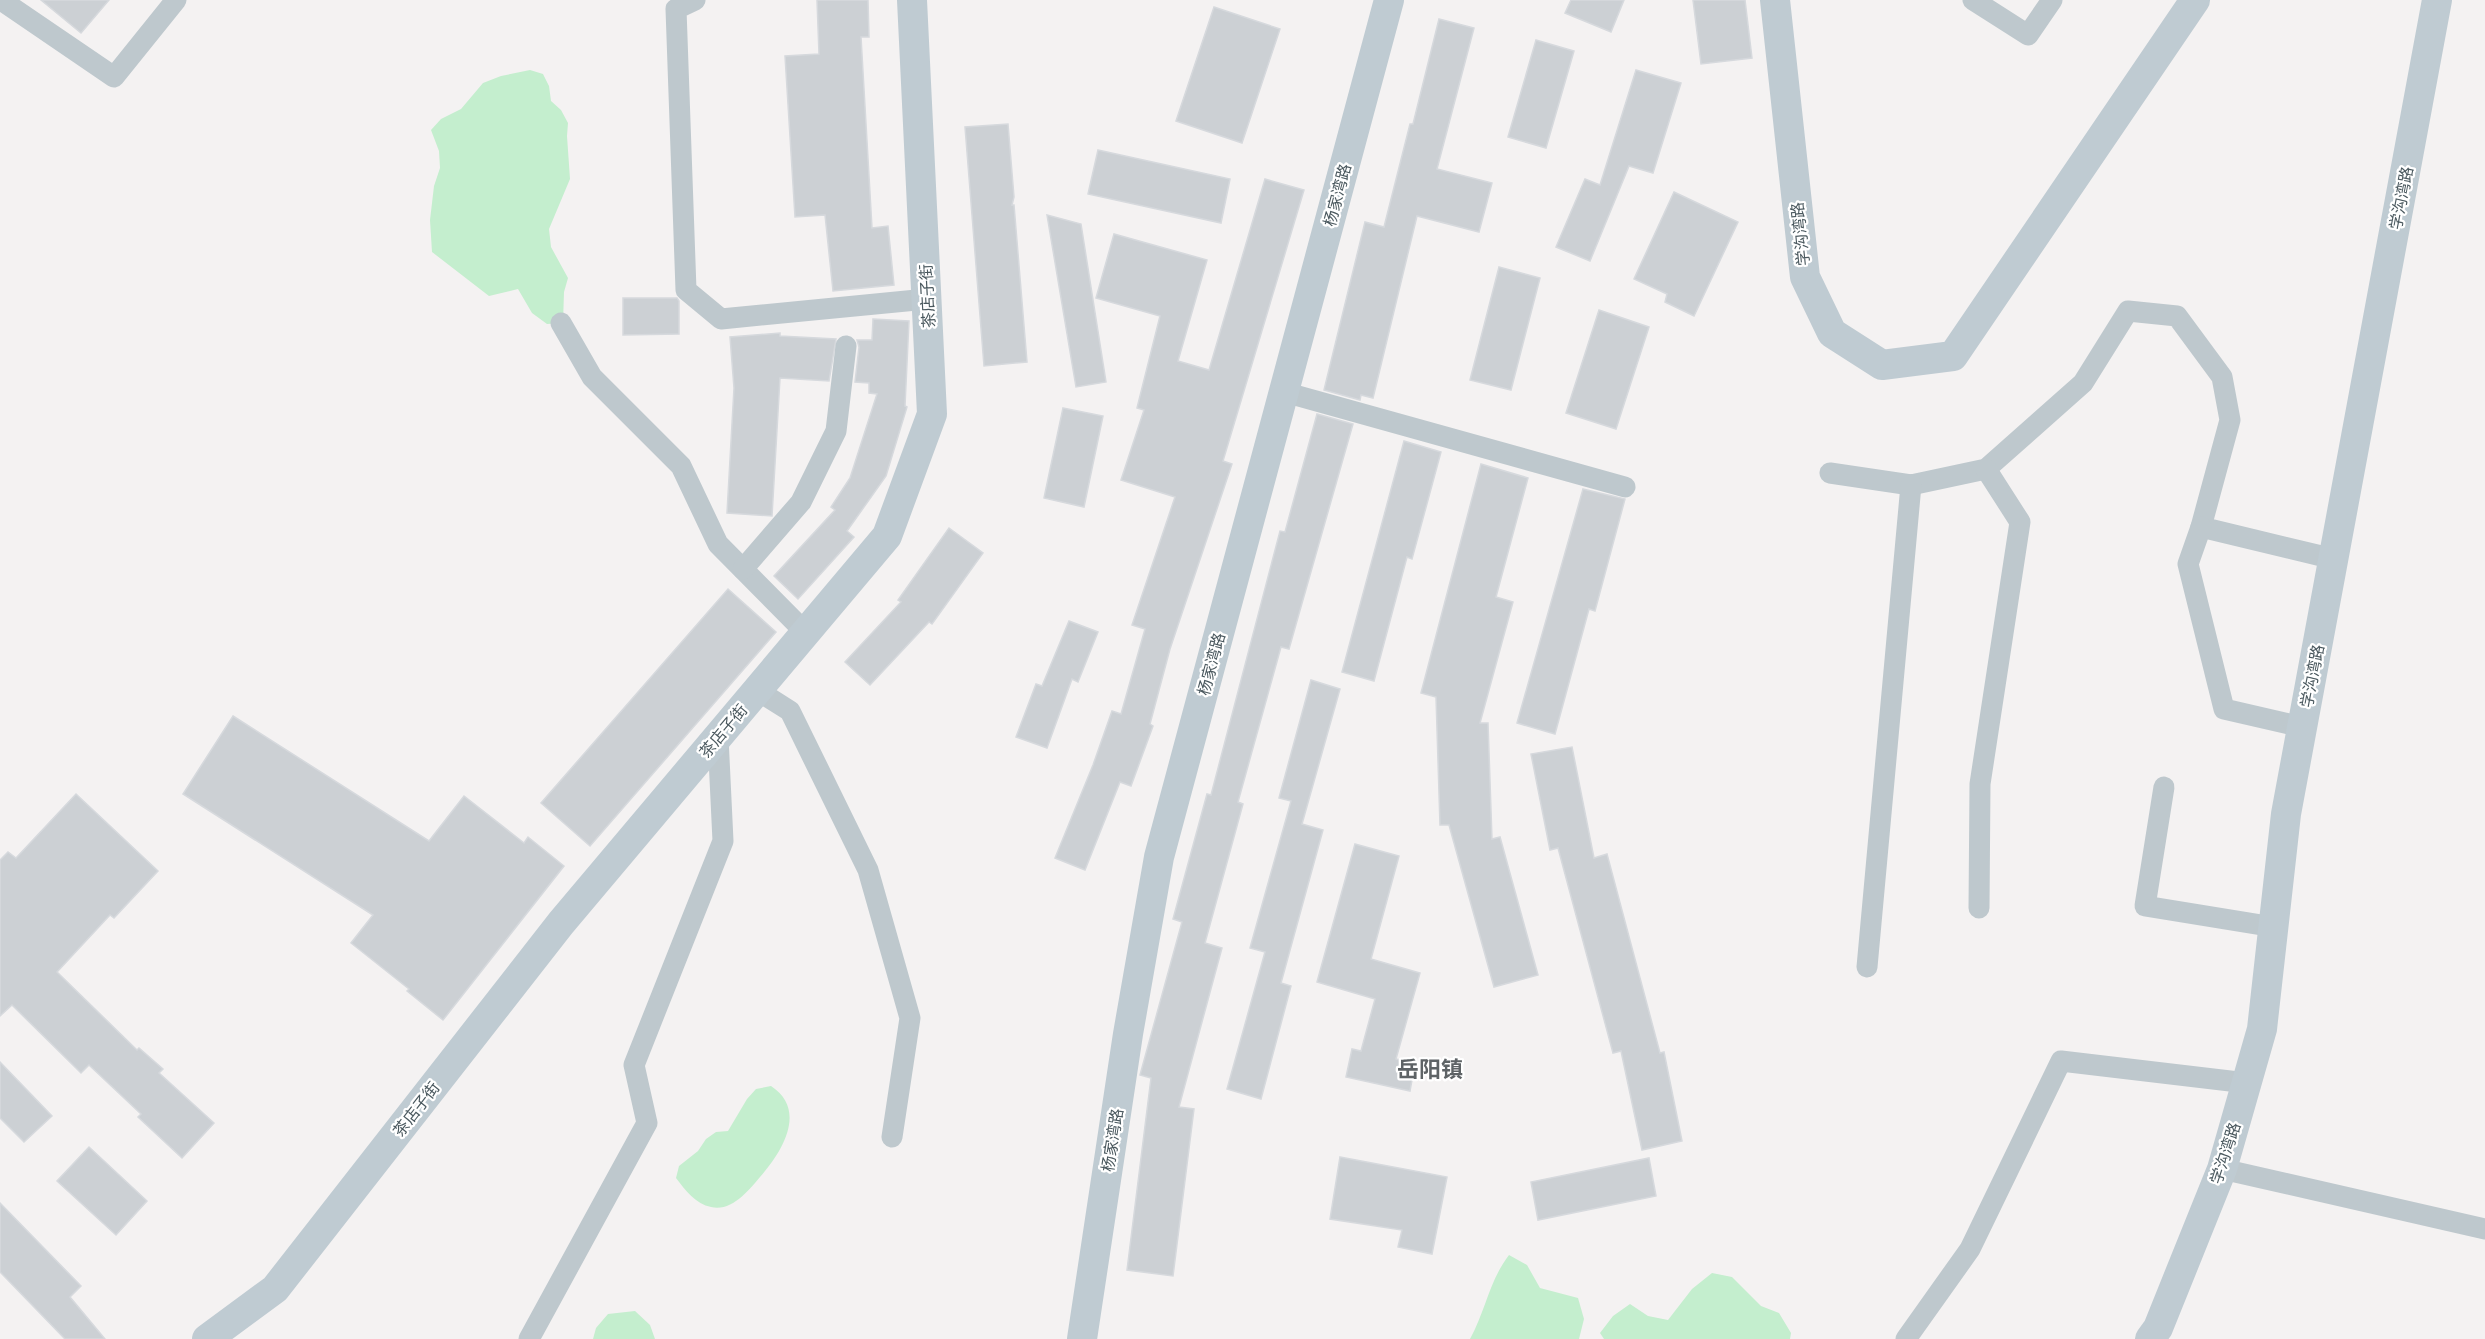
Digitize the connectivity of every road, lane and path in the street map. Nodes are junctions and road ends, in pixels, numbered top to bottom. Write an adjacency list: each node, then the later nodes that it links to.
1 (1, 0): 2 (street)
2 (176, 0)
3 (695, 0): 11 (street)
4 (912, 0): 11 (street, 茶店子街)
5 (1389, 0): 14 (street, 杨家湾路)
6 (1775, 0): 9 (street, 学沟湾路)
7 (1973, 0): 8 (street)
8 (2052, 0)
9 (2195, 0)
10 (2437, 0): 20 (street, 学沟湾路)
11 (927, 299): 22 (street, 茶店子街)
12 (561, 323): 21 (street)
13 (846, 346): 21 (street)
14 (1284, 392): 18 (street); 36 (street, 杨家湾路)
15 (1986, 469): 17 (street); 19 (street); 27 (street)
16 (1830, 473): 17 (street)
17 (1911, 485): 29 (street)
18 (1625, 488)
19 (2201, 527): 20 (street); 24 (street)
20 (2334, 560): 24 (street, 学沟湾路)
21 (743, 569): 22 (street)
22 (806, 633): 23 (street, 茶店子街)
23 (758, 690): 25 (street, 茶店子街); 31 (street)
24 (2302, 727): 28 (street, 学沟湾路)
25 (718, 737): 34 (street, 茶店子街); 35 (street)
26 (2164, 787): 28 (street)
27 (1979, 908)
28 (2274, 927): 30 (street, 学沟湾路)
29 (1867, 967)
30 (2247, 1083): 32 (street, 学沟湾路); 37 (street)
31 (892, 1137)
32 (2222, 1168): 33 (street); 38 (street, 学沟湾路)
33 (2485, 1229)
34 (207, 1339)
35 (529, 1339)
36 (1082, 1339)
37 (1906, 1339)
38 (2150, 1339)

